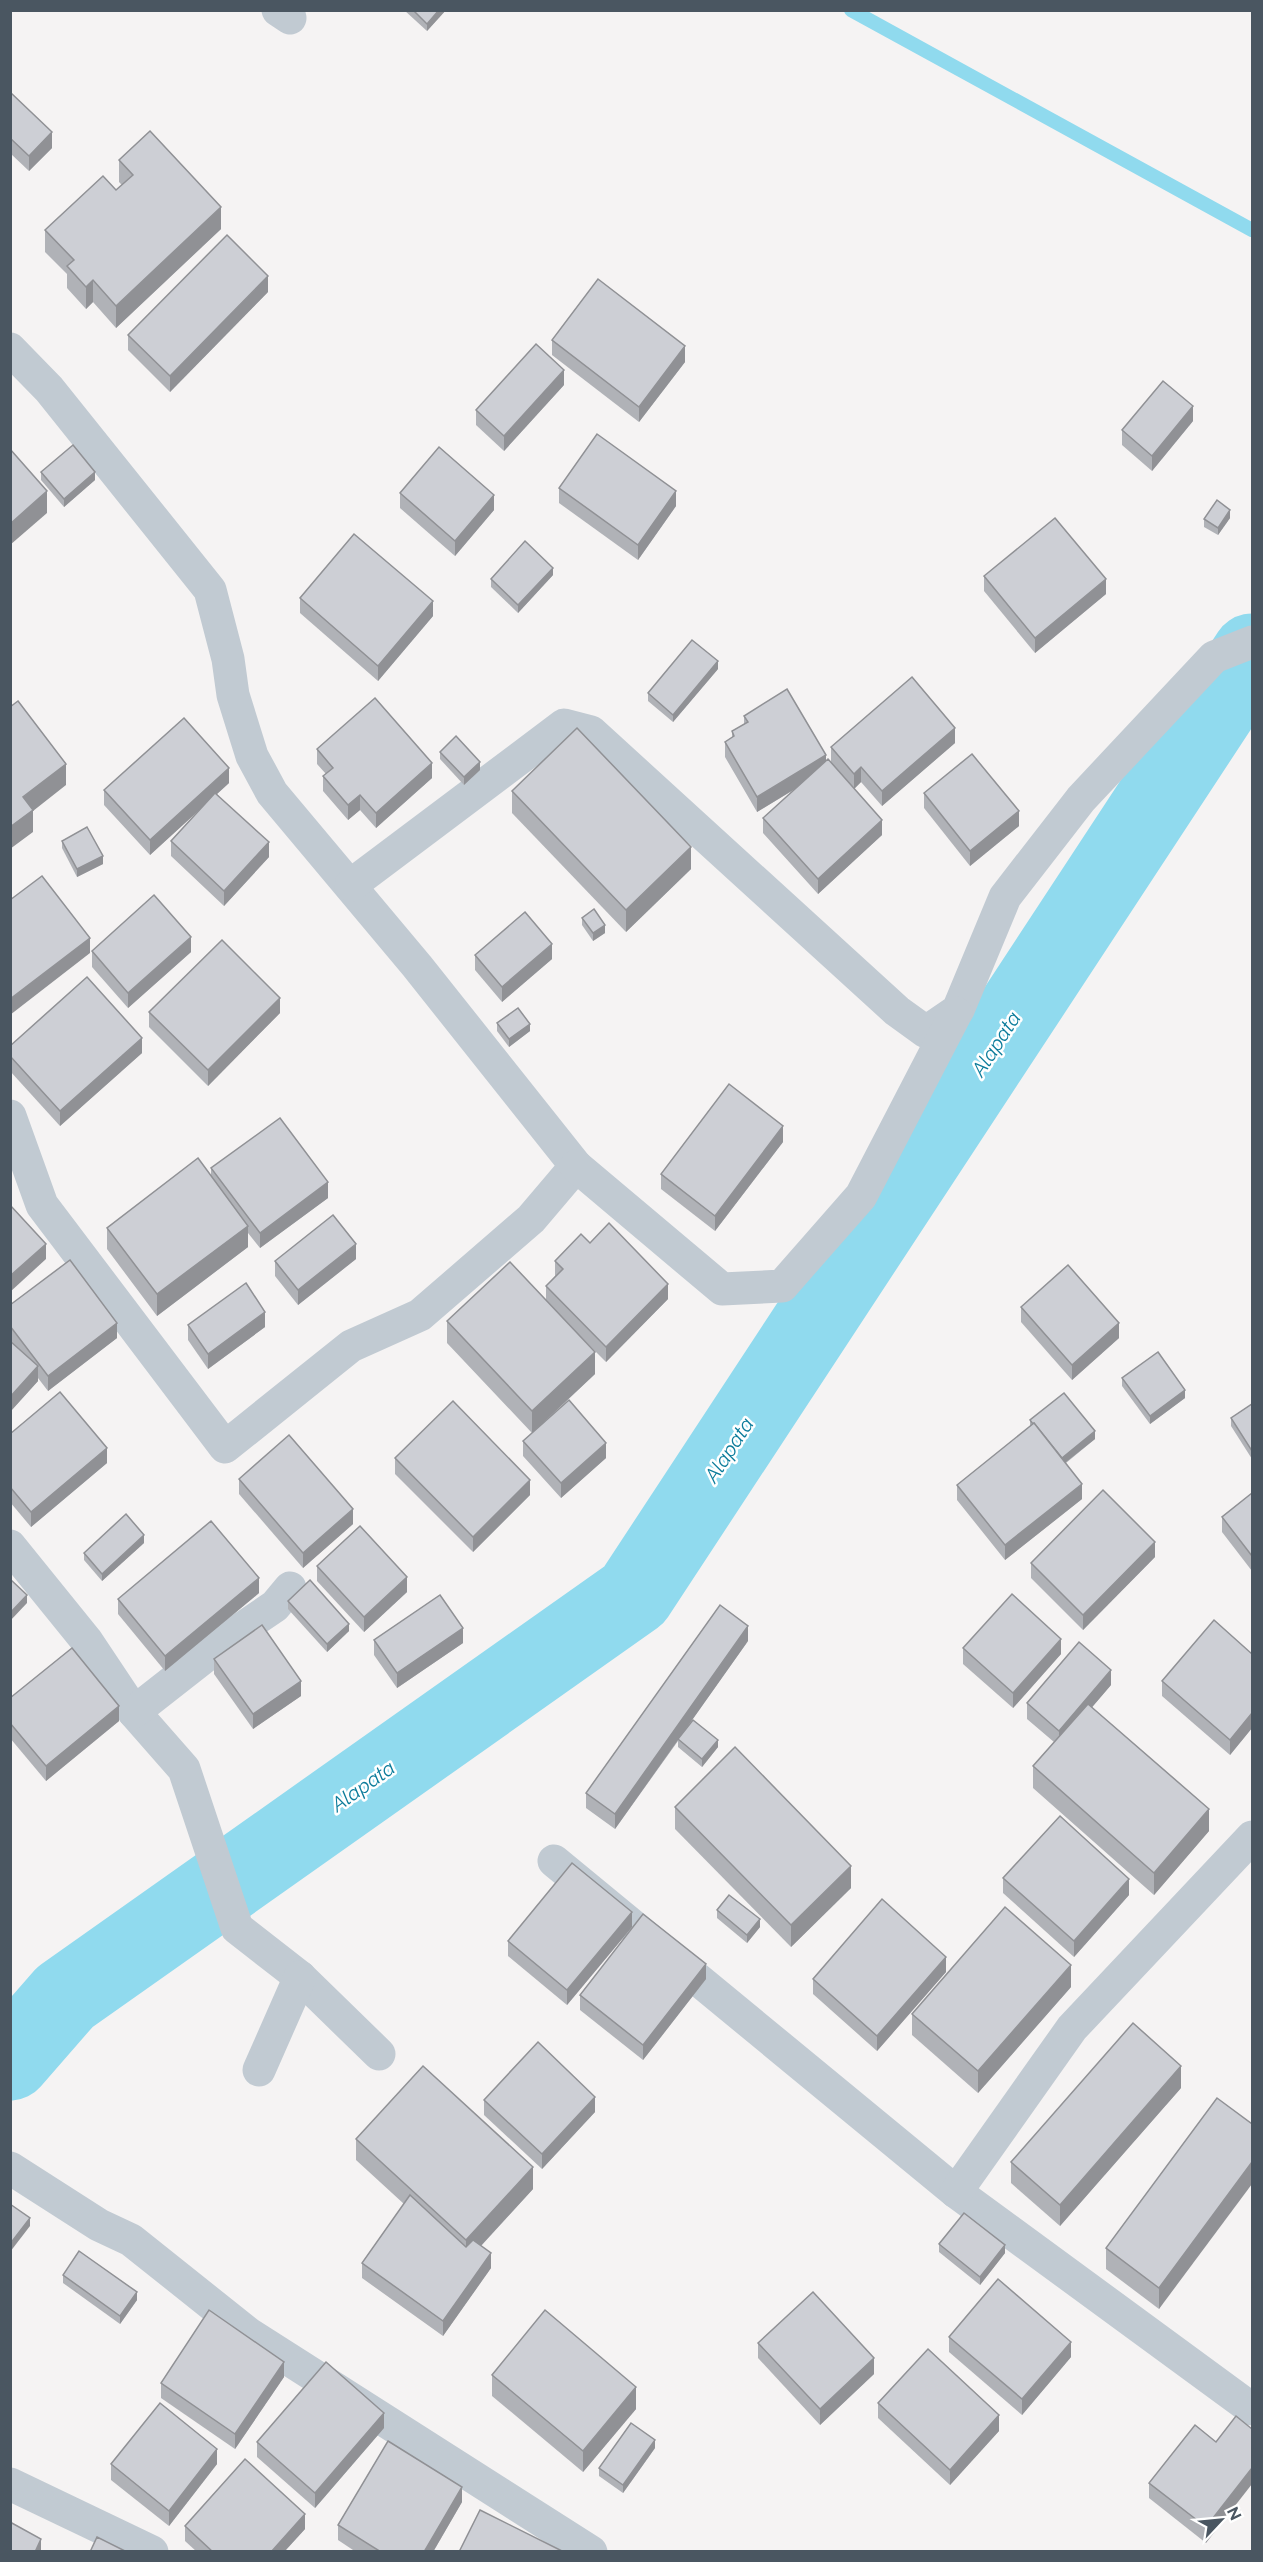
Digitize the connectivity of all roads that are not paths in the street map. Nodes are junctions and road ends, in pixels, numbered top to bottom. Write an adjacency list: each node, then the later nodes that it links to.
1 (10, 349): 3 (street)
2 (1252, 642): 4 (street)
3 (351, 885): 4 (street); 6 (street)
4 (958, 1010): 6 (street)
5 (10, 1116): 6 (street)
6 (576, 1166)
7 (10, 1546): 9 (street)
8 (290, 1588): 9 (street)
9 (134, 1712): 12 (street)
10 (1252, 1837): 16 (street)
11 (554, 1861): 16 (street)
12 (300, 1977): 13 (street); 14 (street)
13 (380, 2054)
14 (258, 2070)
15 (10, 2168): 20 (street)
16 (956, 2192): 17 (street)
17 (1252, 2409)
18 (10, 2484): 19 (street)
19 (152, 2552)
20 (591, 2552)

